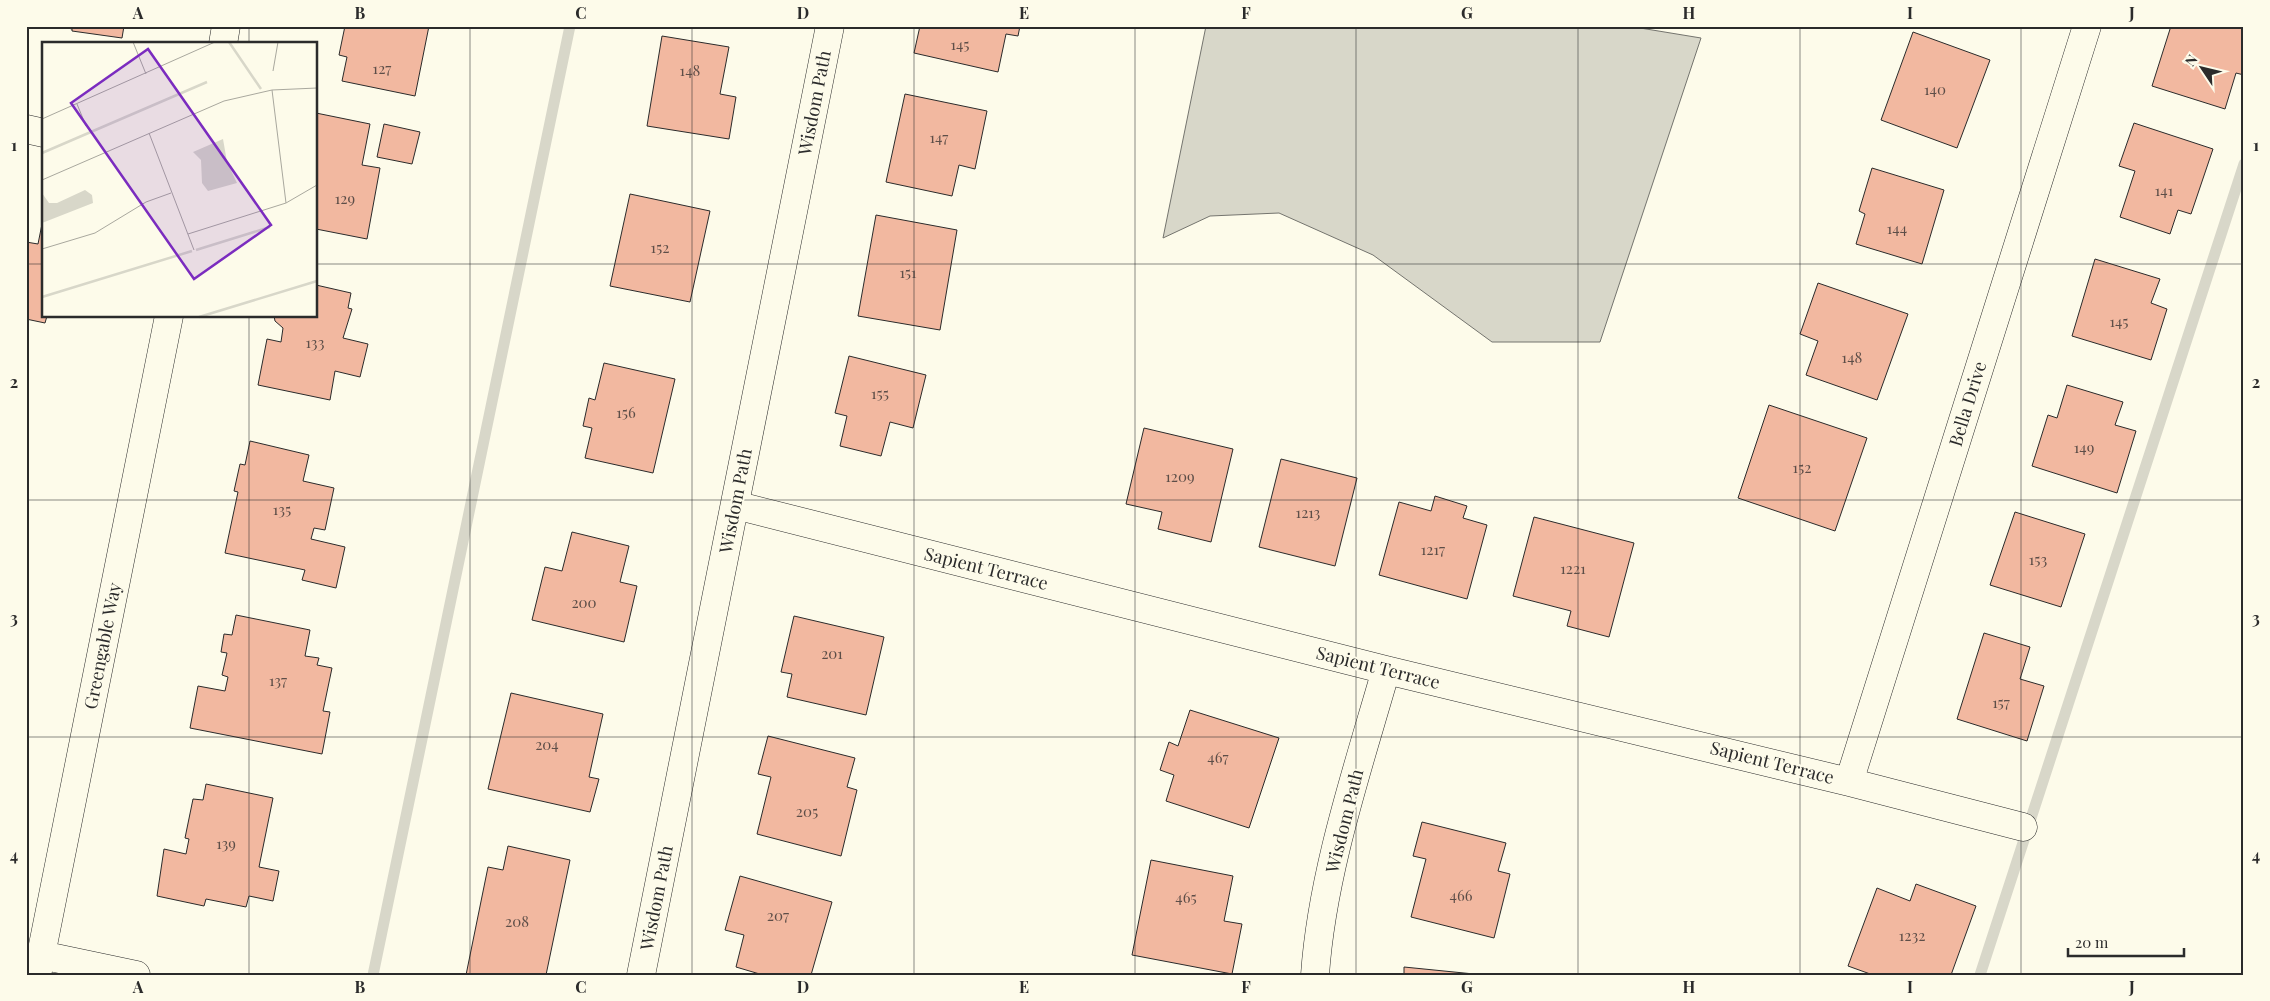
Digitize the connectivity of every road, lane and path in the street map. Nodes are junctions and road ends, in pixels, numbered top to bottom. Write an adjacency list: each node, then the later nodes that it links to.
1 (226, 26): 4 (street)
2 (830, 26): 8 (street, Wisdom Path)
3 (2087, 26): 10 (street, Bella Drive)
4 (223, 42)
5 (26, 129): 6 (street)
6 (42, 133)
7 (169, 318): 12 (street, Greengable Way)
8 (735, 505): 9 (street, Sapient Terrace); 14 (street, Wisdom Path)
9 (1386, 670): 10 (street, Sapient Terrace); 15 (street, Wisdom Path)
10 (1849, 782): 11 (street, Sapient Terrace)
11 (2023, 827)
12 (39, 965): 13 (street)
13 (136, 975)
14 (641, 975)
15 (1315, 975)

